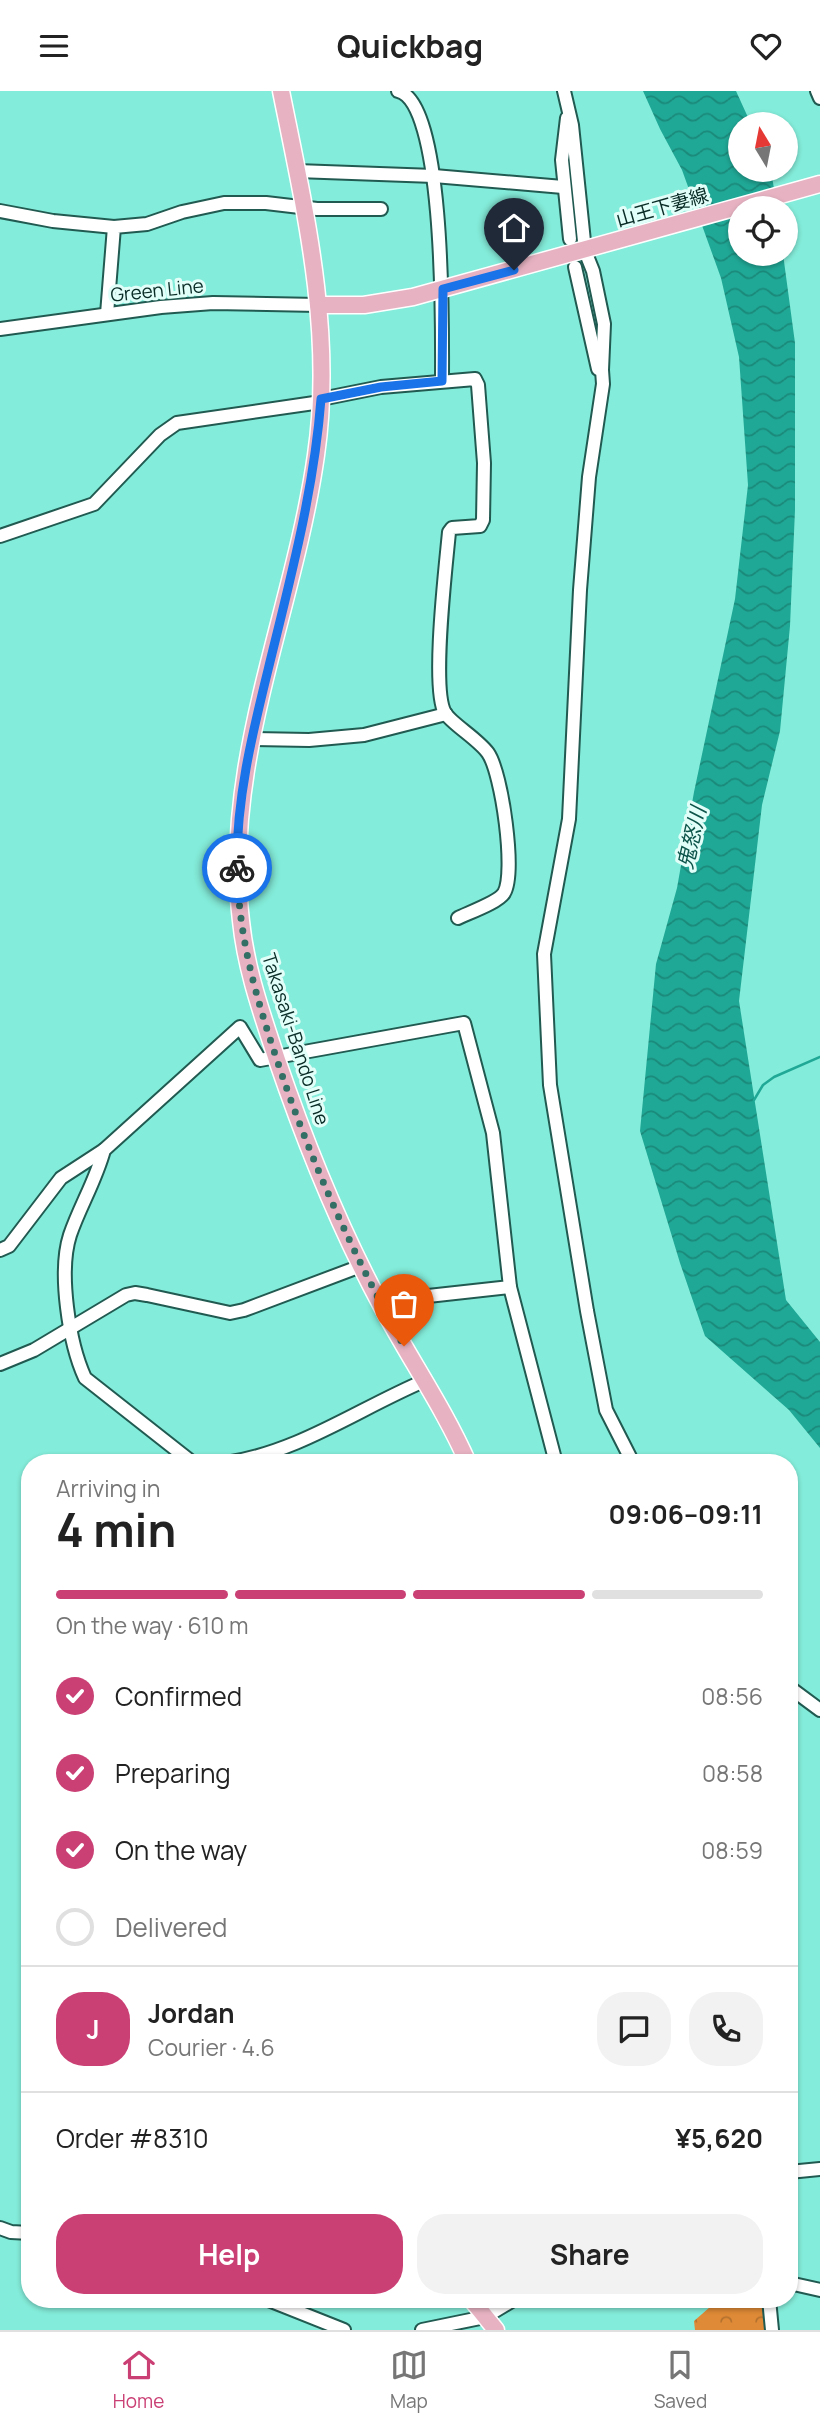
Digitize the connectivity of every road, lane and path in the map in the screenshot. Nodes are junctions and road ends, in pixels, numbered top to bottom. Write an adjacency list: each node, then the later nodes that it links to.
1 (281, 91): 5 (main road, Takasaki-Bando Line)
2 (398, 91): 6 (street)
3 (564, 91): 4 (street)
4 (569, 108): 8 (street); 14 (street)
5 (297, 171): 6 (street); 9 (main road, Takasaki-Bando Line)
6 (434, 176): 8 (street); 16 (street)
7 (820, 184): 14 (main road, 山王下妻線)
8 (563, 187): 13 (street)
9 (303, 207): 10 (street); 12 (street); 17 (main road, Takasaki-Bando Line)
10 (381, 209)
11 (0, 211): 12 (street)
12 (114, 227): 18 (street)
13 (570, 239)
14 (591, 249): 16 (main road, 山王下妻線); 21 (street)
15 (575, 267): 21 (street)
16 (443, 289): 17 (main road, 山王下妻線); 20 (street)
17 (318, 305): 18 (street, Green Line); 22 (main road, Takasaki-Bando Line)
18 (107, 314): 19 (street, Green Line)
19 (0, 329)
20 (442, 381): 22 (street); 24 (street)
21 (603, 384): 40 (street)
22 (321, 401): 23 (street); 25 (main road, Takasaki-Bando Line)
23 (0, 535)
24 (446, 714): 25 (street); 26 (street)
25 (251, 739): 27 (main road, Takasaki-Bando Line)
26 (458, 918)
27 (276, 1057): 28 (street); 30 (main road, Takasaki-Bando Line); 31 (street)
28 (104, 1150): 29 (street); 33 (street)
29 (0, 1250)
30 (361, 1266): 32 (main road, Takasaki-Bando Line); 33 (street)
31 (510, 1287): 32 (street); 39 (street)
32 (382, 1306): 35 (main road, Takasaki-Bando Line)
33 (70, 1328): 34 (street); 36 (street)
34 (0, 1364)
35 (424, 1381): 37 (street); 38 (main road, Takasaki-Bando Line)
36 (182, 1454)
37 (264, 1454)
38 (463, 1454)
39 (554, 1454)
40 (629, 1454)
41 (798, 1694): 42 (street)
42 (820, 1710)
43 (820, 2169): 44 (street)
44 (798, 2171)
45 (0, 2228): 46 (street)
46 (21, 2233)
47 (798, 2285): 48 (street)
48 (820, 2290)
49 (289, 2308): 54 (street)
50 (478, 2308): 53 (main road)
51 (500, 2308): 53 (street)
52 (770, 2308): 57 (street)
53 (485, 2317): 55 (street); 56 (main road)
54 (344, 2330)
55 (422, 2330)
56 (496, 2330)
57 (772, 2330)

